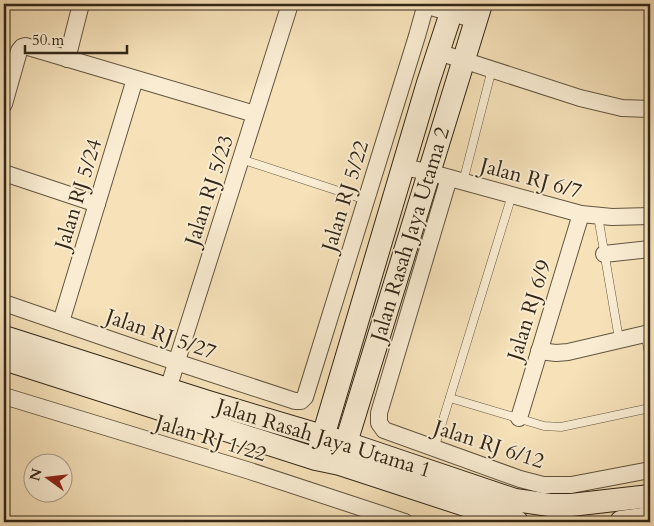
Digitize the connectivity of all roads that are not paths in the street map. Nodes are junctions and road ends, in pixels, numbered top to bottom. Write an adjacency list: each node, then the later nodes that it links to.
1 (81, 4): 7 (street)
2 (290, 4): 13 (street, Jalan RJ 5/23)
3 (424, 4): 4 (street); 19 (street, Jalan RJ 5/22)
4 (453, 8): 5 (street); 6 (main road, Jalan Rasah Jaya Utama 2)
5 (478, 12): 8 (main road, Jalan Rasah Jaya Utama 2)
6 (438, 52): 8 (street); 15 (main road, Jalan Rasah Jaya Utama 2)
7 (67, 59): 10 (street); 11 (street)
8 (463, 61): 9 (street); 17 (main road, Jalan Rasah Jaya Utama 2)
9 (492, 69): 12 (street); 17 (lane)
10 (135, 79): 13 (street); 20 (street, Jalan RJ 5/24)
11 (4, 104)
12 (650, 109)
13 (255, 114): 14 (street, Jalan RJ 5/23)
14 (241, 159): 19 (lane); 34 (street, Jalan RJ 5/23)
15 (403, 167): 17 (street, Jalan RJ 6/7); 41 (main road, Jalan Rasah Jaya Utama 2)
16 (4, 173): 20 (street)
17 (447, 177): 18 (street, Jalan RJ 6/7); 42 (street, Jalan RJ 6/12); 43 (main road, Jalan Rasah Jaya Utama 2)
18 (512, 195): 21 (street, Jalan RJ 6/7); 37 (lane)
19 (366, 200): 38 (street, Jalan RJ 5/22)
20 (97, 204): 27 (street, Jalan RJ 5/24)
21 (580, 214): 22 (street, Jalan RJ 6/7); 31 (street, Jalan RJ 6/9)
22 (598, 216): 23 (street, Jalan RJ 6/7); 25 (lane)
23 (650, 216)
24 (650, 249): 25 (street)
25 (604, 254): 30 (lane)
26 (4, 303): 27 (street, Jalan RJ 5/27)
27 (61, 322): 34 (street, Jalan RJ 5/27)
28 (645, 334): 30 (street); 32 (lane)
29 (4, 337): 35 (main road, Jalan Rasah Jaya Utama 1)
30 (619, 340): 31 (street)
31 (539, 350): 40 (street, Jalan RJ 6/9)
32 (650, 358)
33 (4, 359): 44 (main road, Jalan Rasah Jaya Utama 1)
34 (176, 362): 35 (street, Jalan RJ 5/23); 38 (street, Jalan RJ 5/27)
35 (168, 389): 41 (main road, Jalan Rasah Jaya Utama 1)
36 (4, 396): 48 (street, Jalan RJ 1/22)
37 (450, 398): 40 (lane); 42 (lane)
38 (304, 399)
39 (650, 408): 40 (lane)
40 (519, 418)
41 (324, 437): 43 (main road, Jalan Rasah Jaya Utama 1); 44 (main road, Jalan Rasah Jaya Utama 2)
42 (434, 449): 45 (street, Jalan RJ 6/12)
43 (343, 454): 44 (main road, Jalan Rasah Jaya Utama 1); 46 (main road, Jalan Rasah Jaya Utama 1); 49 (main road, Jalan Rasah Jaya Utama 1)
44 (316, 459)
45 (650, 470)
46 (650, 496)
47 (650, 518): 50 (main road)
48 (405, 522)
49 (517, 522)
50 (621, 522)

